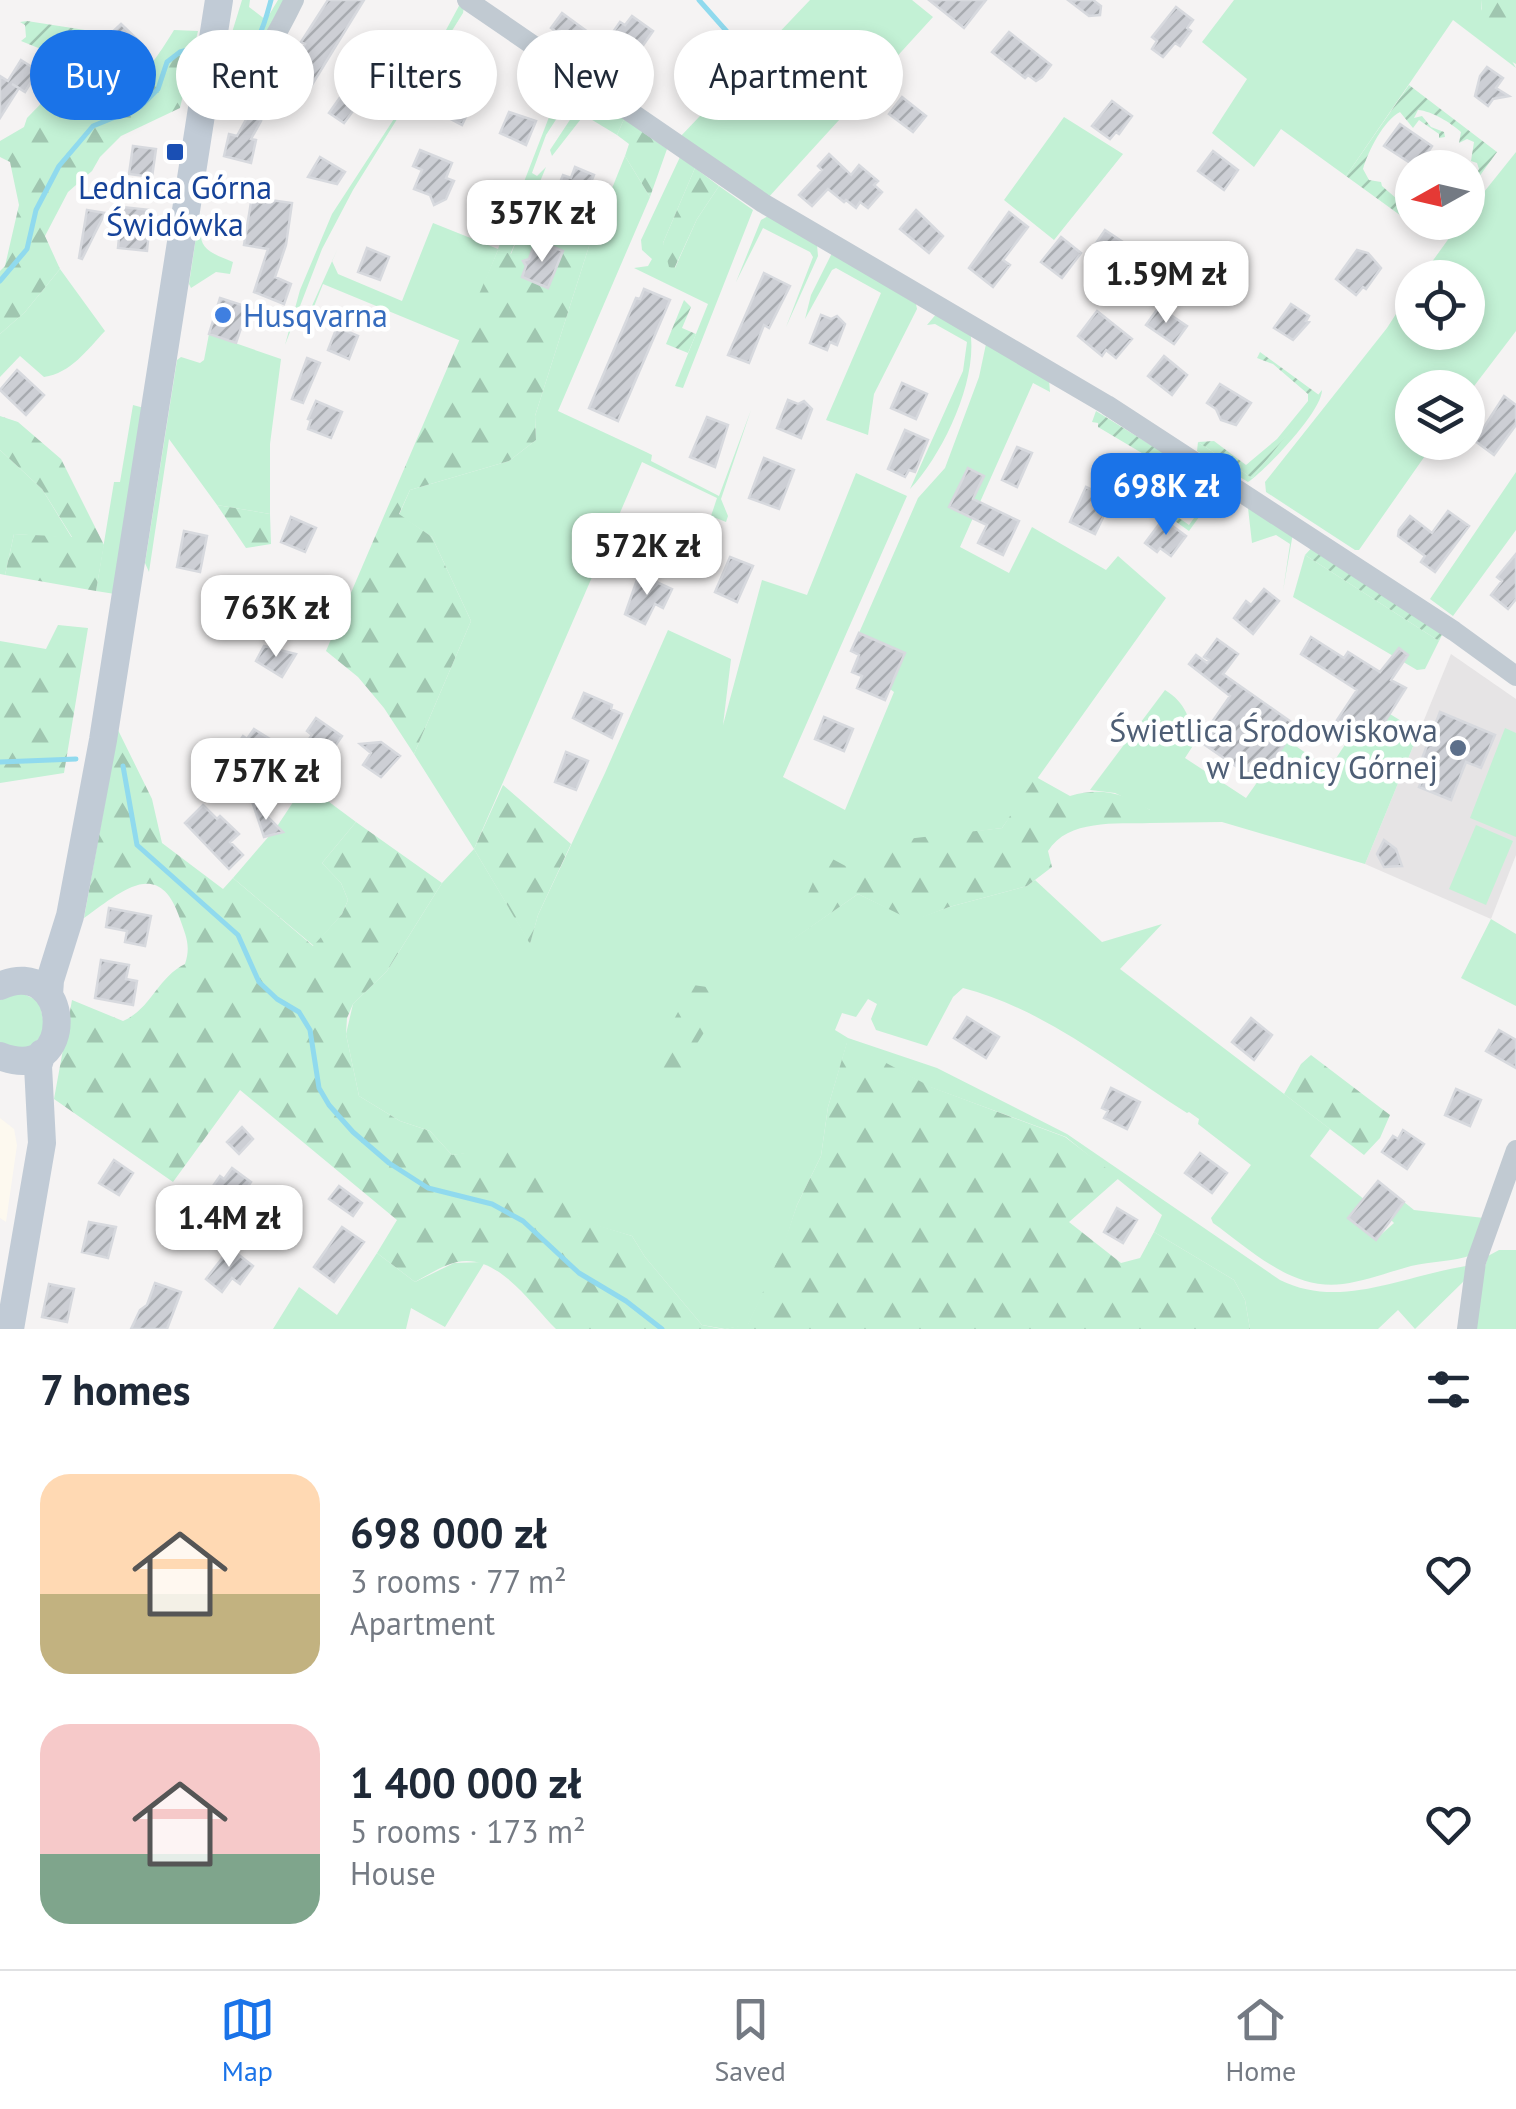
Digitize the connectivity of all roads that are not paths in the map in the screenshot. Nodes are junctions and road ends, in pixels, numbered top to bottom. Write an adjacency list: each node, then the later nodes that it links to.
1 (220, 0): 4 (main road)
2 (294, 0): 5 (street)
3 (466, 0): 7 (street)
4 (215, 30)
5 (277, 30)
6 (201, 120): 8 (main road)
7 (1516, 676)
8 (76, 880): 9 (main road); 10 (main road)
9 (9, 983): 10 (main road)
10 (49, 995): 11 (main road)
11 (42, 1054): 12 (main road); 14 (main road)
12 (3, 1058): 14 (main road)
13 (1516, 1150): 16 (street)
14 (29, 1207): 15 (main road)
15 (10, 1329)
16 (1468, 1329)

